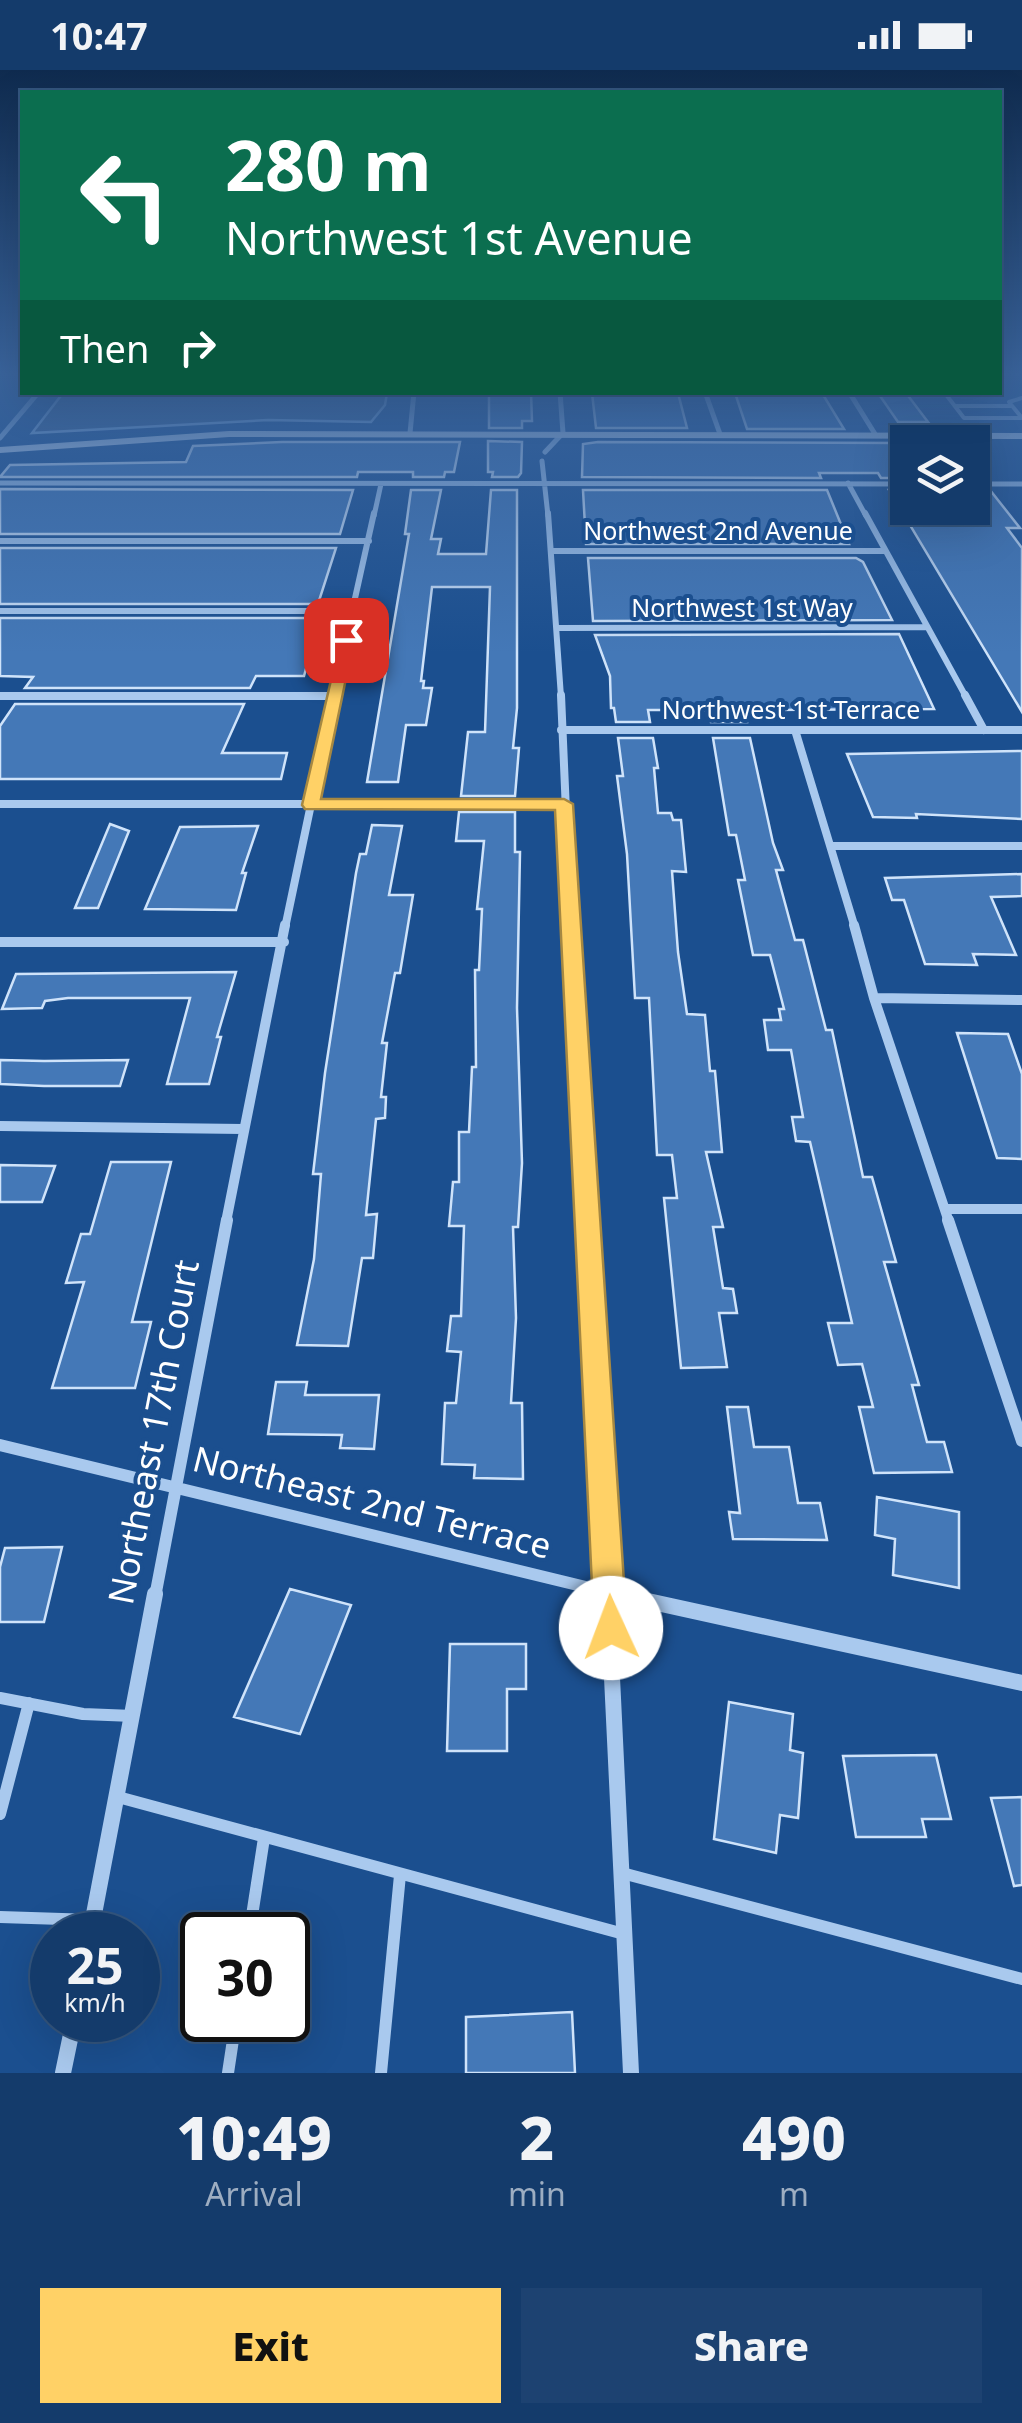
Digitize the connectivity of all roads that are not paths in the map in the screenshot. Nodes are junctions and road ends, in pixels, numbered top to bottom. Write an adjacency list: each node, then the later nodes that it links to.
1 (542, 465): 3 (street)
2 (0, 482): 5 (street)
3 (544, 483): 4 (street); 5 (street); 11 (street)
4 (848, 483): 6 (street); 12 (street)
5 (381, 484): 10 (street, Northeast 17th Court)
6 (890, 484)
7 (990, 485): 8 (street)
8 (1020, 486)
9 (0, 540): 10 (street)
10 (369, 541): 14 (street, Northeast 17th Court)
11 (552, 551): 12 (street, Northwest 2nd Avenue); 16 (street)
12 (884, 551): 15 (street)
13 (0, 611): 14 (street)
14 (353, 612): 18 (street, Northeast 17th Court)
15 (926, 627): 16 (street, Northwest 1st Way); 21 (street)
16 (557, 628): 19 (street)
17 (0, 696): 18 (street)
18 (333, 696): 25 (street, Northeast 17th Court)
19 (560, 730): 20 (street, Northwest 1st Terrace); 24 (street)
20 (794, 730): 21 (street, Northwest 1st Terrace); 26 (street)
21 (984, 730): 22 (street, Northwest 1st Terrace)
22 (1022, 730)
23 (0, 804): 25 (street)
24 (564, 804): 25 (street); 39 (street)
25 (311, 805): 29 (street, Northeast 17th Court)
26 (832, 846): 27 (street); 30 (street)
27 (1022, 846)
28 (0, 942): 29 (street)
29 (284, 942): 33 (street, Northeast 17th Court)
30 (874, 998): 31 (street); 34 (street)
31 (1022, 1000)
32 (0, 1126): 33 (street)
33 (242, 1129): 38 (street, Northeast 17th Court)
34 (947, 1209): 35 (street); 36 (street)
35 (1022, 1210)
36 (1022, 1441)
37 (0, 1445): 38 (street, Northeast 2nd Terrace)
38 (179, 1486): 39 (street, Northeast 2nd Terrace); 43 (street, Northeast 17th Court)
39 (610, 1593): 40 (street, Northeast 2nd Terrace); 47 (street)
40 (1022, 1683)
41 (0, 1698): 42 (lane)
42 (29, 1703): 43 (lane); 45 (lane)
43 (134, 1716): 44 (street, Northeast 17th Court)
44 (118, 1797): 46 (lane); 49 (street, Northeast 17th Court)
45 (0, 1814)
46 (264, 1838): 48 (lane); 50 (lane)
47 (622, 1873): 53 (street); 54 (lane)
48 (400, 1875): 53 (lane); 59 (lane)
49 (95, 1912)
50 (253, 1912)
51 (0, 1917): 52 (lane)
52 (30, 1921)
53 (624, 1934): 60 (street)
54 (1022, 1979)
55 (69, 2042): 57 (street)
56 (233, 2042): 58 (lane)
57 (63, 2073)
58 (228, 2073)
59 (381, 2073)
60 (631, 2073)

